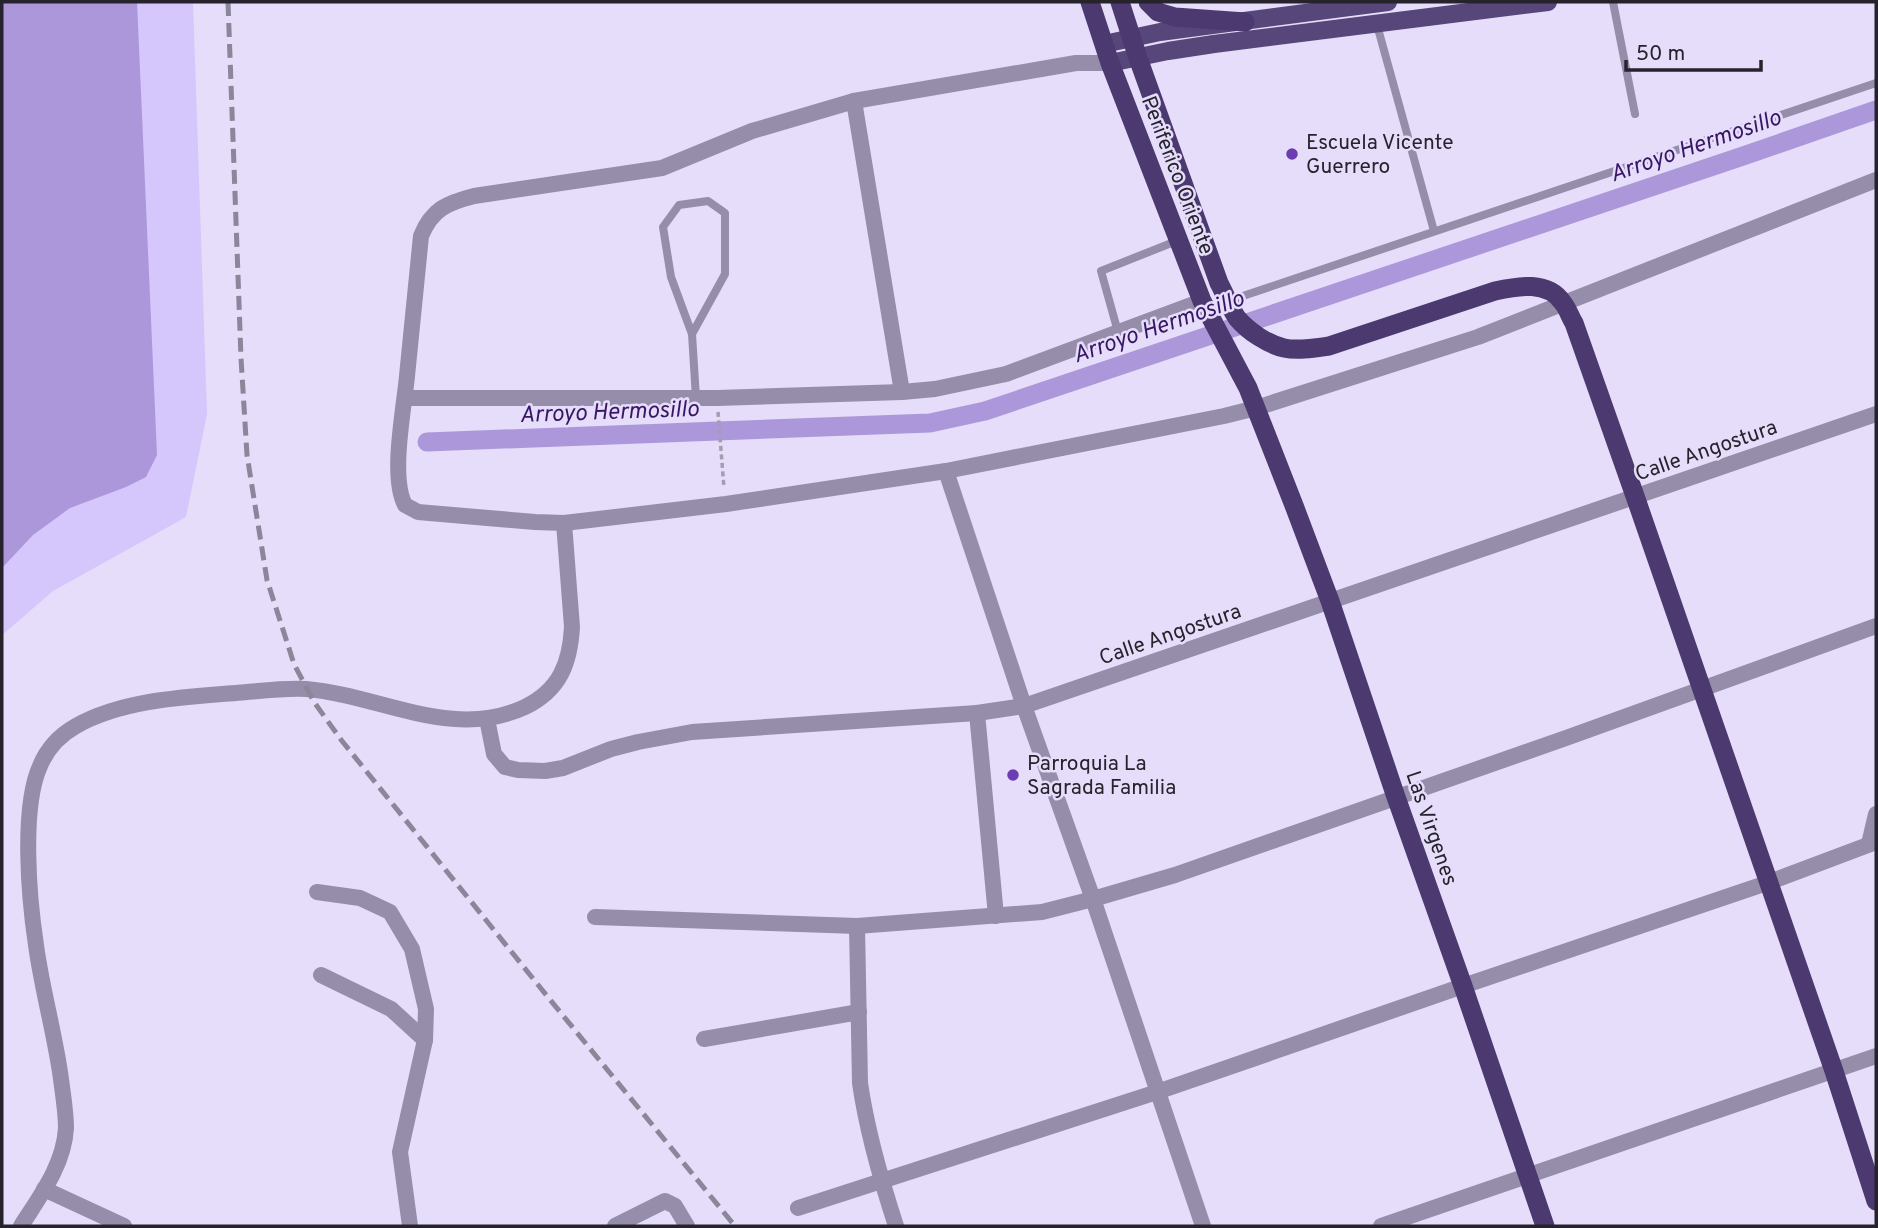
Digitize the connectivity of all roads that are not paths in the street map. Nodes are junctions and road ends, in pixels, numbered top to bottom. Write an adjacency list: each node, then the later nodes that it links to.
1 (1090, 2): 10 (highway, Periferico Oriente)
2 (1120, 2): 9 (highway, Periferico Oriente)
3 (1148, 2): 7 (highway)
4 (1388, 2): 7 (main road)
5 (1548, 2): 8 (main road)
6 (1613, 2): 16 (lane)
7 (1245, 22): 9 (main road)
8 (1377, 23): 11 (main road); 18 (lane)
9 (1131, 38): 10 (main road); 11 (highway, Periferico Oriente)
10 (1104, 44): 12 (street); 13 (highway, Periferico Oriente)
11 (1138, 58): 13 (main road); 22 (highway, Periferico Oriente)
12 (1076, 63): 13 (street); 15 (street)
13 (1110, 63): 19 (highway, Periferico Oriente)
14 (1876, 83): 18 (lane)
15 (854, 101): 25 (street); 26 (street)
16 (1635, 114)
17 (1876, 180): 21 (street)
18 (1434, 231): 22 (lane)
19 (1179, 240): 20 (highway, Periferico Oriente); 23 (lane)
20 (1202, 302): 23 (street); 28 (highway, Periferico Oriente)
21 (1563, 302): 22 (highway); 28 (street); 31 (highway)
22 (1237, 315)
23 (1118, 332): 25 (street)
24 (692, 334): 24 (lane); 27 (lane)
25 (902, 391): 27 (street)
26 (405, 398): 27 (street); 32 (street)
27 (696, 398)
28 (1256, 408): 30 (street); 33 (highway, Las Virgenes)
29 (1876, 414): 31 (street, Calle Angostura)
30 (946, 471): 32 (street); 36 (street)
31 (1635, 496): 33 (street, Calle Angostura); 35 (highway)
32 (564, 523): 38 (street)
33 (1329, 601): 36 (street, Calle Angostura); 39 (highway, Las Virgenes)
34 (1876, 626): 35 (street)
35 (1702, 689): 39 (street); 42 (highway)
36 (1024, 706): 37 (street, Calle Angostura); 44 (street)
37 (977, 713): 38 (street, Calle Angostura); 45 (street)
38 (488, 719): 58 (street)
39 (1396, 797): 44 (street); 49 (highway, Las Virgenes)
40 (1876, 814): 41 (street)
41 (1873, 843): 42 (street)
42 (1768, 883): 49 (street); 54 (highway)
43 (317, 892): 52 (street)
44 (1093, 899): 45 (street); 55 (street)
45 (996, 916): 47 (street)
46 (595, 917): 47 (street)
47 (857, 926): 50 (street)
48 (321, 975): 52 (street)
49 (1464, 986): 55 (street); 56 (highway, Las Virgenes)
50 (859, 1012): 51 (street); 57 (street)
51 (704, 1039)
52 (425, 1040): 63 (street)
53 (1876, 1056): 54 (street)
54 (1834, 1071): 56 (street); 59 (highway)
55 (1157, 1092): 57 (street); 67 (street)
56 (1528, 1177): 68 (street); 69 (highway, Las Virgenes)
57 (881, 1182): 60 (street); 66 (street)
58 (44, 1189): 61 (street); 62 (street)
59 (1876, 1201)
60 (798, 1209)
61 (21, 1226)
62 (124, 1226)
63 (410, 1226)
64 (615, 1226): 65 (street)
65 (687, 1226)
66 (896, 1226)
67 (1203, 1226)
68 (1381, 1226)
69 (1545, 1226)

